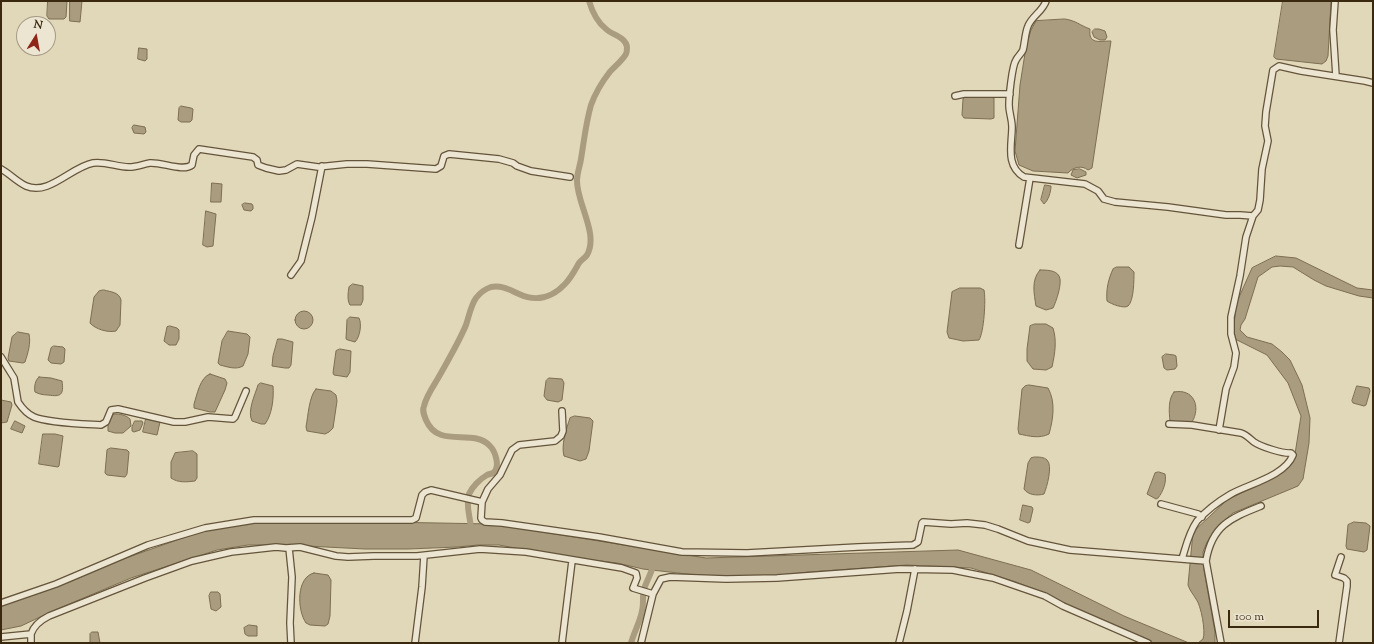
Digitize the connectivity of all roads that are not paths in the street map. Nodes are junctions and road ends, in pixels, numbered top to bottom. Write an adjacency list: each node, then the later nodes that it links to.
1 (1046, 1): 5 (street)
2 (1335, 1): 3 (street)
3 (1336, 76): 4 (street); 11 (street)
4 (1373, 83)
5 (1010, 94): 6 (street); 10 (street)
6 (956, 96)
7 (322, 166): 8 (street); 9 (street); 13 (street)
8 (1, 170)
9 (570, 177)
10 (1030, 178): 11 (street); 12 (street)
11 (1253, 216): 18 (street)
12 (1019, 245)
13 (291, 275)
14 (1, 357): 15 (street)
15 (246, 391)
16 (562, 411): 19 (street)
17 (1169, 424): 18 (street)
18 (1219, 430): 22 (street)
19 (480, 502): 26 (street); 31 (street)
20 (1161, 504): 22 (street)
21 (1261, 506): 28 (street)
22 (1202, 517): 26 (street)
23 (289, 548): 24 (street); 32 (street); 35 (street)
24 (424, 556): 27 (street); 36 (street)
25 (1341, 557): 42 (street)
26 (1184, 559): 28 (street)
27 (572, 561): 30 (street); 37 (street)
28 (1204, 561): 41 (street)
29 (915, 569): 30 (street); 39 (street); 40 (street)
30 (651, 593): 38 (street)
31 (1, 603)
32 (31, 634): 33 (street); 34 (street)
33 (1, 637)
34 (31, 643)
35 (291, 643)
36 (415, 643)
37 (562, 643)
38 (641, 643)
39 (899, 643)
40 (1148, 643)
41 (1221, 643)
42 (1339, 643)

